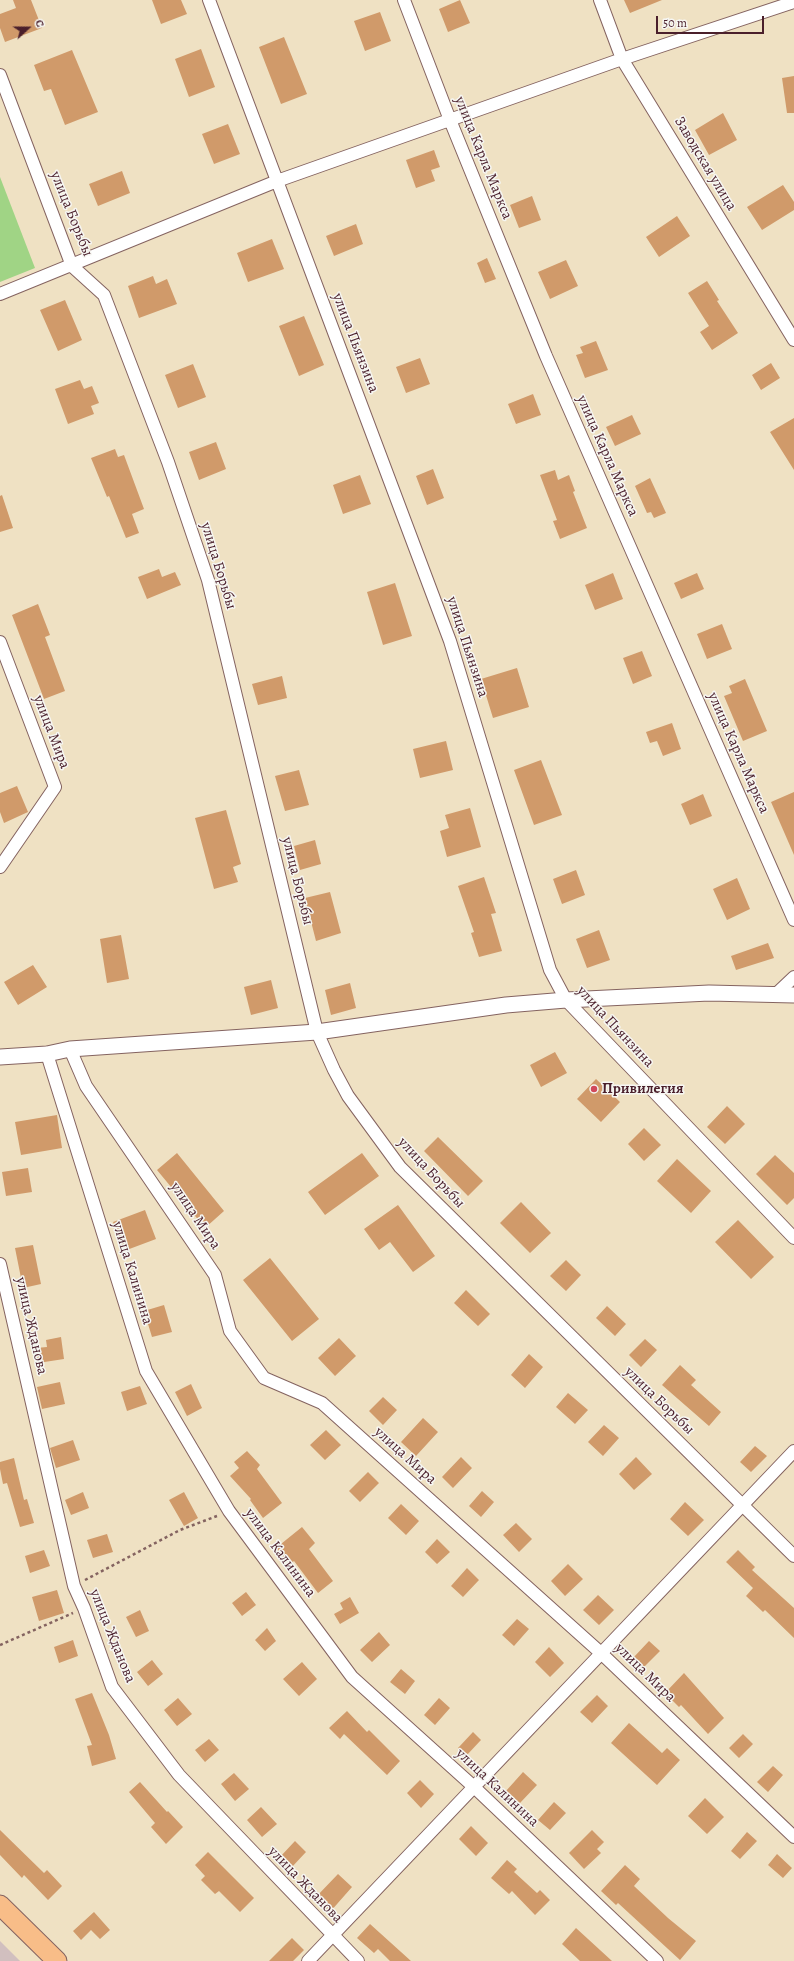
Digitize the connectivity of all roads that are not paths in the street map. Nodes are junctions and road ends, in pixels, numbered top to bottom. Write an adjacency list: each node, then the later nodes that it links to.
1 (209, 0): 8 (street, улица Пьянзина)
2 (404, 0): 7 (street, улица Карла Маркса)
3 (600, 0): 5 (street, Заводская улица)
4 (794, 2): 5 (street)
5 (622, 59): 7 (street); 11 (street, Заводская улица)
6 (0, 75): 9 (street, улица Борьбы)
7 (450, 120): 8 (street); 14 (street, улица Карла Маркса)
8 (277, 181): 9 (street); 18 (street, улица Пьянзина)
9 (72, 266): 10 (street); 19 (street, улица Борьбы)
10 (0, 294)
11 (794, 340)
12 (0, 642): 13 (street, улица Мира)
13 (0, 866)
14 (794, 920)
15 (794, 977): 16 (street)
16 (775, 995): 17 (street); 18 (street)
17 (794, 995)
18 (566, 1000): 19 (street); 23 (street, улица Пьянзина)
19 (317, 1032): 20 (street); 26 (street, улица Борьбы)
20 (70, 1049): 21 (street); 28 (street, улица Мира)
21 (47, 1054): 22 (street); 29 (street, улица Калинина)
22 (0, 1057)
23 (794, 1238)
24 (0, 1264): 32 (street, улица Жданова)
25 (794, 1451): 26 (street)
26 (743, 1505): 27 (street, улица Борьбы); 28 (street)
27 (794, 1556)
28 (602, 1654): 29 (street); 30 (street, улица Мира)
29 (474, 1787): 32 (street); 36 (street, улица Калинина)
30 (794, 1837)
31 (0, 1905): 33 (main road)
32 (332, 1936): 34 (street); 35 (street, улица Жданова)
33 (57, 1961)
34 (308, 1961)
35 (358, 1961)
36 (657, 1961)

